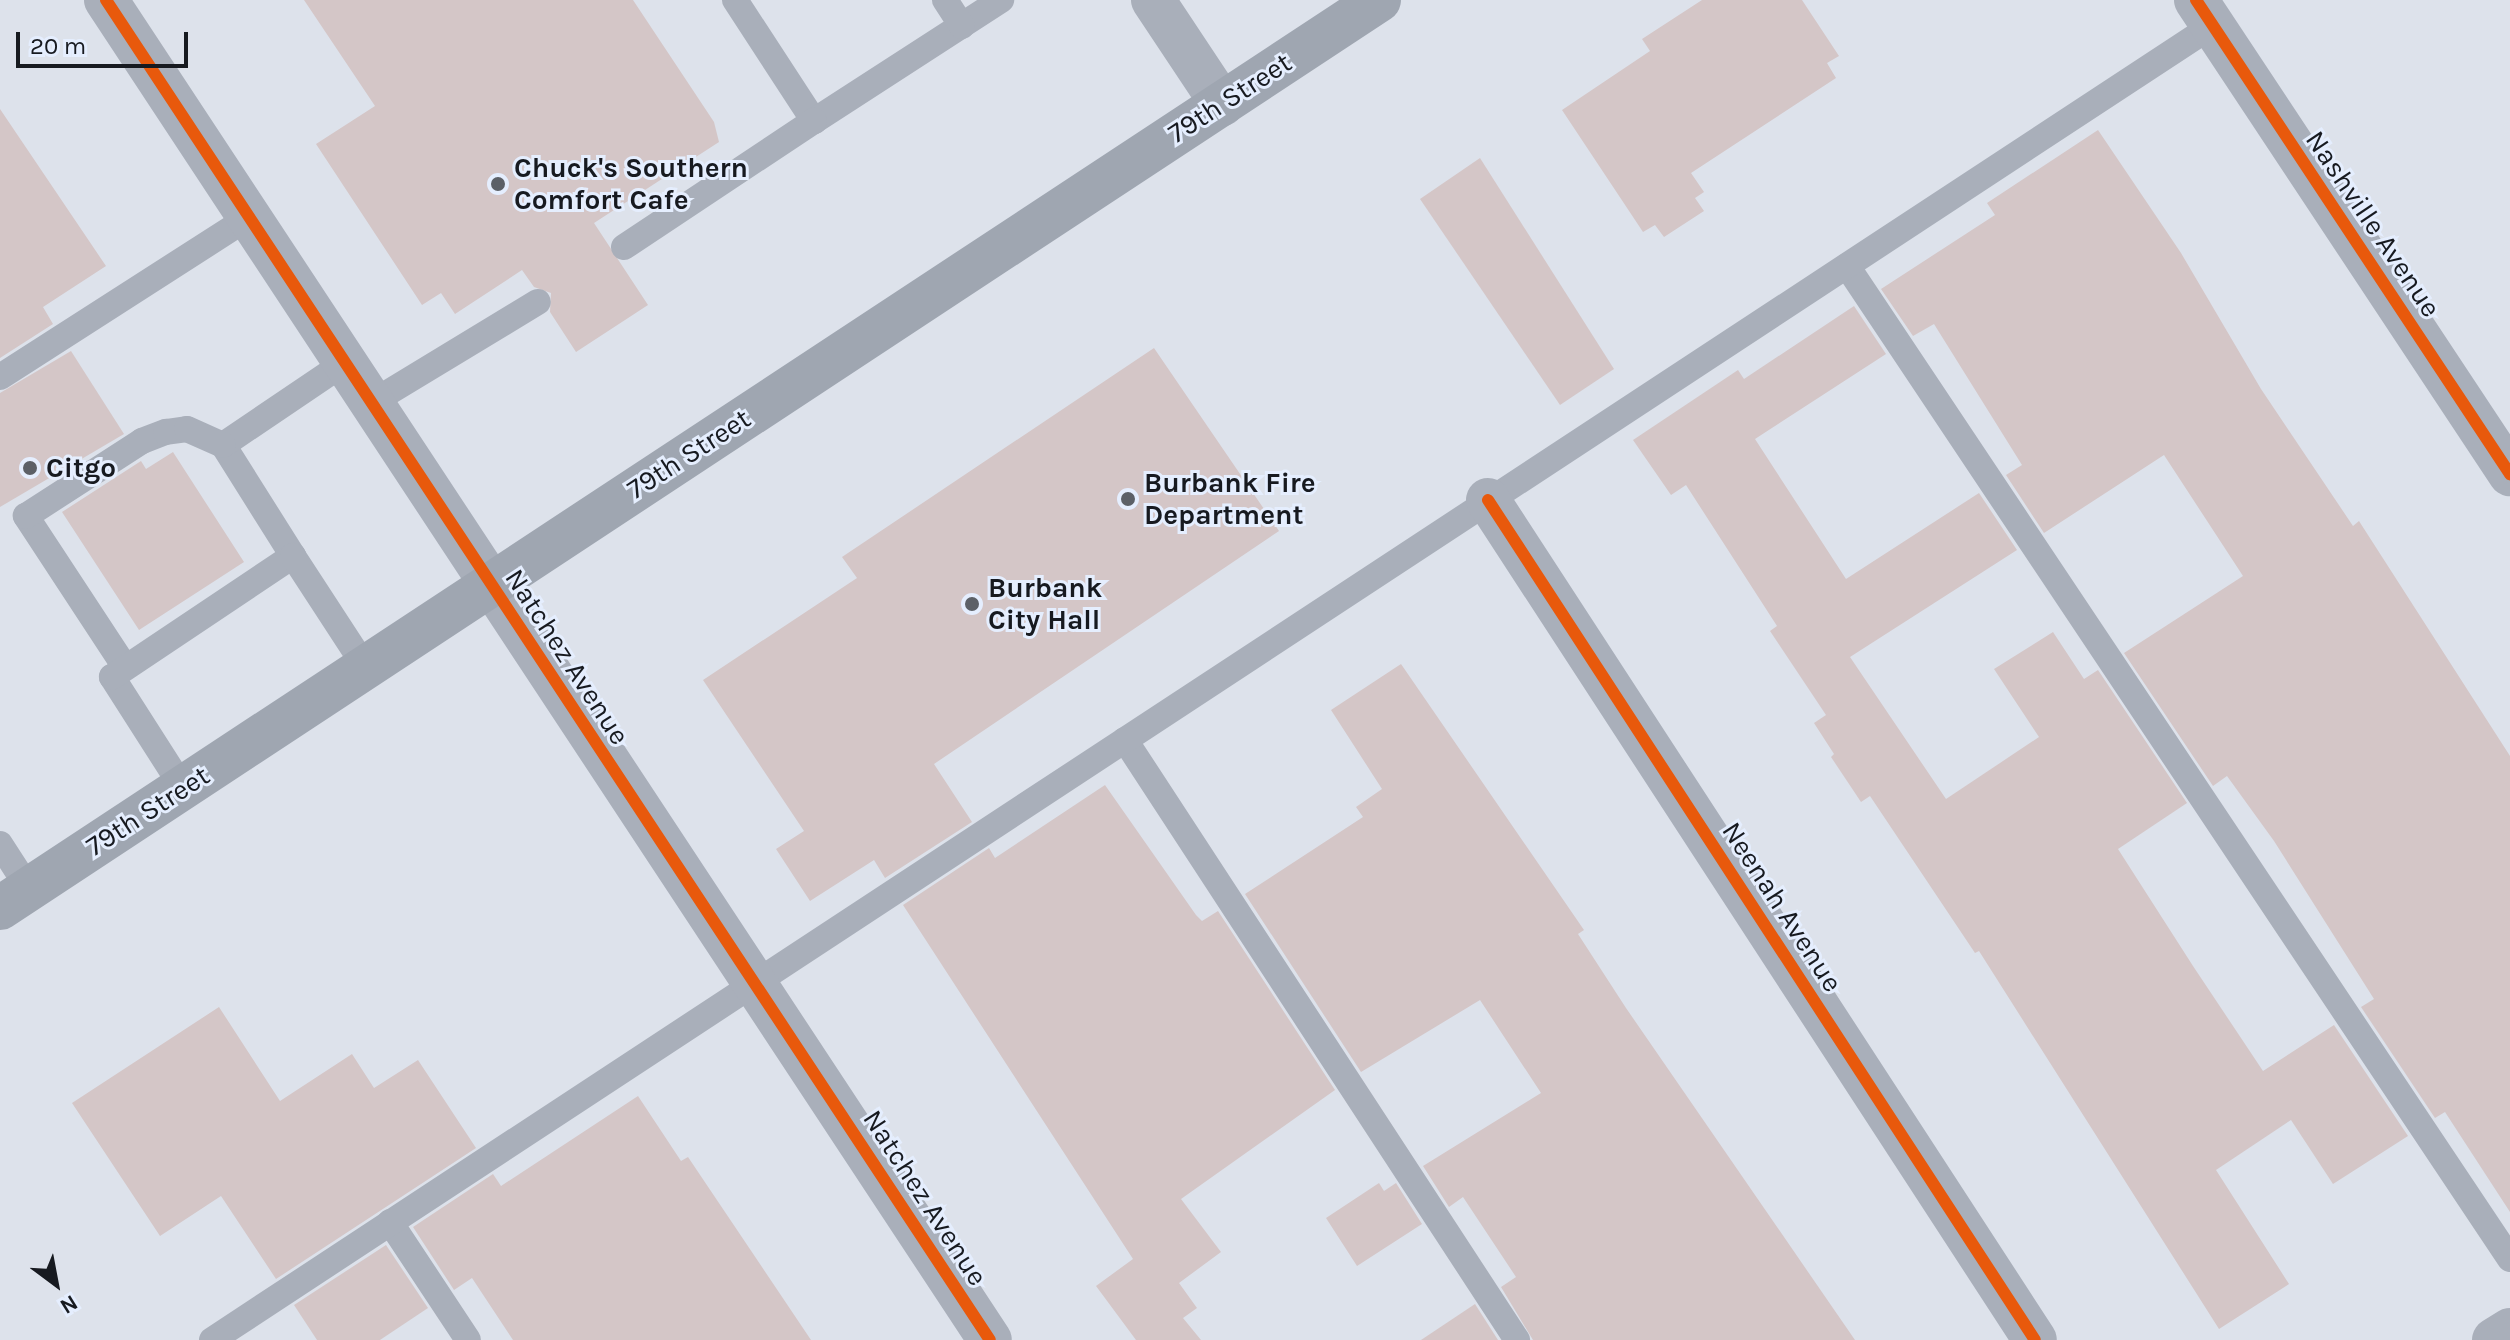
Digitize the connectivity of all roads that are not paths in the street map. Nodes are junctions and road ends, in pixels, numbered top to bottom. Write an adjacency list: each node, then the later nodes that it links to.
1 (106, 0): 11 (street, Natchez Avenue)
2 (735, 0): 10 (lane)
3 (945, 0): 8 (lane)
4 (1001, 0): 8 (lane)
5 (1153, 0): 9 (street)
6 (1379, 0): 9 (main road, 79th Street)
7 (2204, 12): 13 (lane); 19 (street, Nashville Avenue)
8 (962, 26): 10 (lane)
9 (1222, 104): 22 (main road, 79th Street)
10 (814, 121): 12 (lane)
11 (249, 217): 15 (street, Natchez Avenue); 16 (lane)
12 (624, 247)
13 (1847, 266): 20 (lane); 31 (lane)
14 (538, 302): 17 (lane)
15 (344, 363): 17 (street, Natchez Avenue); 18 (lane)
16 (0, 377)
17 (371, 403): 22 (street, Natchez Avenue)
18 (223, 445): 21 (lane); 23 (lane)
19 (2510, 474)
20 (1488, 500): 25 (lane); 37 (street, Neenah Avenue)
21 (293, 556): 23 (lane); 24 (lane)
22 (491, 585): 24 (main road, 79th Street); 29 (street, Natchez Avenue)
23 (125, 667): 26 (lane)
24 (366, 668): 26 (main road, 79th Street)
25 (1125, 740): 29 (lane); 36 (lane)
26 (183, 788): 28 (main road, 79th Street)
27 (0, 844): 28 (lane)
28 (15, 899)
29 (755, 983): 30 (lane); 35 (street, Natchez Avenue)
30 (390, 1222): 33 (lane); 34 (lane)
31 (2510, 1259)
32 (2510, 1330): 38 (street)
33 (212, 1340)
34 (468, 1340)
35 (990, 1340)
36 (1517, 1340)
37 (2035, 1340)
38 (2494, 1340)

